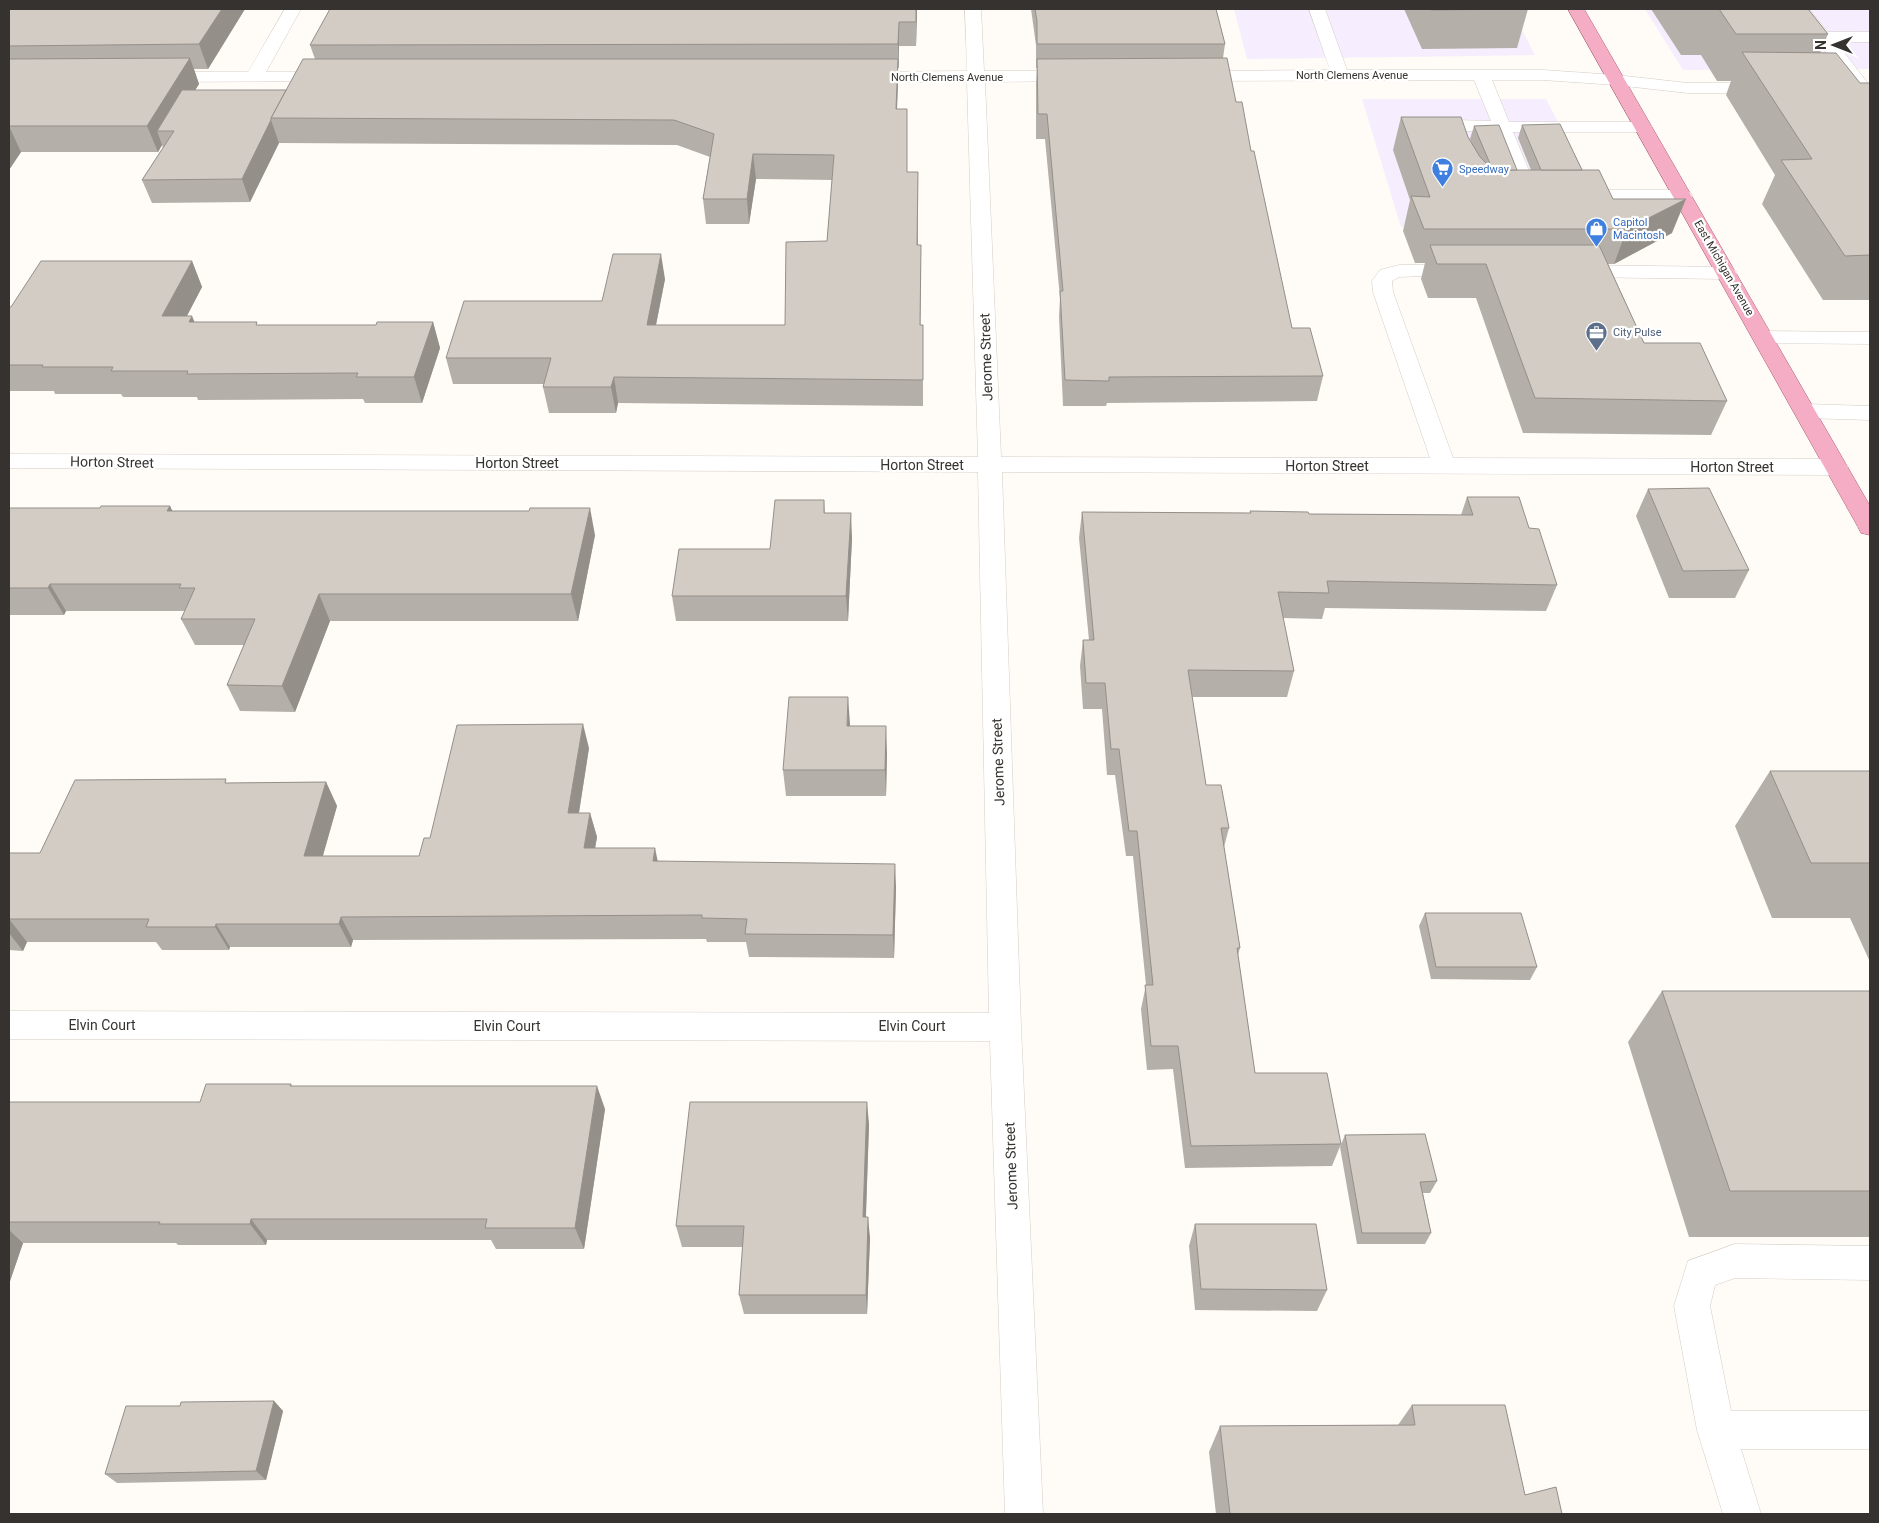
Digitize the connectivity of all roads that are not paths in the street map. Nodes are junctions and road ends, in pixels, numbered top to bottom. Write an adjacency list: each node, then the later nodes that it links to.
1 (293, 9): 10 (street)
2 (973, 9): 16 (street, Jerome Street)
3 (1317, 9): 8 (street)
4 (1576, 9): 17 (main road, East Michigan Avenue)
5 (1801, 9): 6 (street)
6 (1823, 37): 7 (street); 20 (street)
7 (1870, 37)
8 (1340, 75): 9 (street, North Clemens Avenue); 12 (street, North Clemens Avenue)
9 (1481, 75): 17 (street, North Clemens Avenue); 21 (street)
10 (254, 76): 13 (street); 14 (street)
11 (1089, 76): 16 (street, North Clemens Avenue)
12 (1177, 76)
13 (146, 77)
14 (343, 77)
15 (848, 77): 16 (street, North Clemens Avenue)
16 (975, 77): 33 (street, Jerome Street)
17 (1616, 80): 18 (street, North Clemens Avenue); 22 (main road, East Michigan Avenue)
18 (1785, 88)
19 (1844, 89): 20 (street)
20 (1867, 89)
21 (1502, 127): 22 (street); 23 (street); 24 (street)
22 (1643, 127): 24 (main road, East Michigan Avenue)
23 (1470, 168)
24 (1683, 196): 27 (main road, East Michigan Avenue)
25 (1480, 270): 34 (street)
26 (1553, 270): 27 (street)
27 (1727, 273): 28 (main road, East Michigan Avenue)
28 (1763, 337): 29 (street); 30 (main road, East Michigan Avenue)
29 (1870, 338)
30 (1805, 411): 31 (street); 35 (main road, East Michigan Avenue)
31 (1870, 413)
32 (9, 461): 33 (street, Horton Street)
33 (990, 465): 34 (street, Horton Street); 38 (street, Jerome Street)
34 (1444, 466): 35 (street, Horton Street)
35 (1836, 467): 36 (main road, East Michigan Avenue)
36 (1870, 527)
37 (9, 1025): 38 (street, Elvin Court)
38 (1005, 1027): 42 (street, Jerome Street)
39 (1870, 1263): 40 (street)
40 (1716, 1430): 41 (street); 43 (street)
41 (1870, 1430)
42 (1024, 1514)
43 (1742, 1514)

